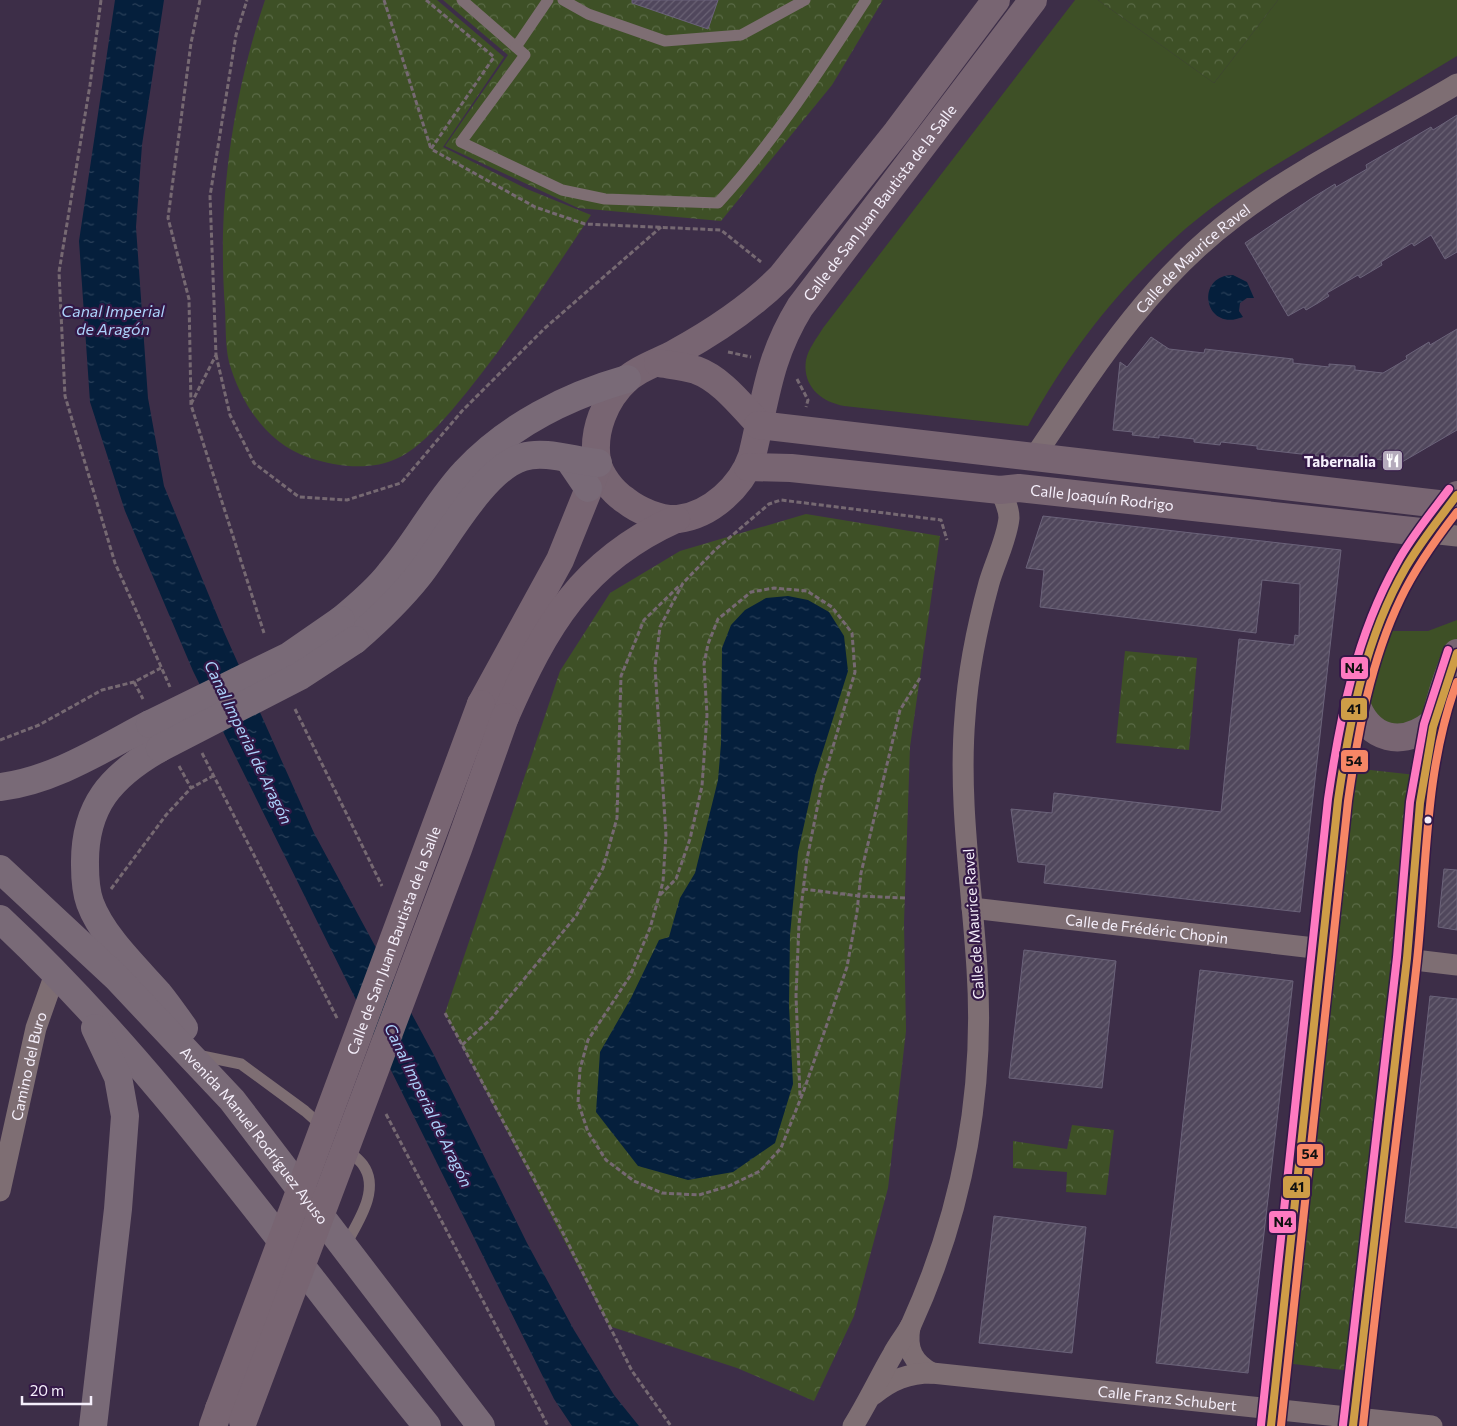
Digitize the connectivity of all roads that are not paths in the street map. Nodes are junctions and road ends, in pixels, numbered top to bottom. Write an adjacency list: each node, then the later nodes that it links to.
1 (462, 0): 9 (lane)
2 (548, 0): 9 (lane)
3 (563, 0): 4 (lane)
4 (805, 0)
5 (866, 0): 9 (lane)
6 (996, 0): 8 (main road, Calle de San Juan Bautista de la Salle)
7 (1033, 0): 13 (main road, Calle de San Juan Bautista de la Salle)
8 (979, 12): 11 (main road, Calle de San Juan Bautista de la Salle)
9 (516, 47)
10 (1457, 84): 16 (street, Calle de Maurice Ravel)
11 (658, 363): 12 (main road); 13 (main road)
12 (628, 379): 15 (main road); 21 (highway)
13 (758, 424): 14 (main road); 16 (main road, Calle Joaquín Rodrigo)
14 (748, 467): 16 (main road, Calle Joaquín Rodrigo); 18 (main road)
15 (595, 472): 18 (main road); 21 (highway); 44 (main road, Calle de San Juan Bautista de la Salle, bridge)
16 (1021, 477): 17 (main road, Calle Joaquín Rodrigo); 19 (main road, Calle Joaquín Rodrigo); 28 (street, Calle de Maurice Ravel)
17 (1454, 502): 19 (main road)
18 (676, 519): 44 (main road, Calle de San Juan Bautista de la Salle, bridge)
19 (1430, 533): 20 (street, Calle Joaquín Rodrigo); 23 (main road)
20 (1457, 536)
21 (348, 630): 25 (highway, bridge)
22 (1457, 653): 24 (main road)
23 (1355, 701): 24 (main road); 30 (main road)
24 (1434, 722): 31 (main road)
25 (155, 736): 26 (highway); 35 (highway)
26 (0, 787)
27 (0, 869): 36 (highway, Avenida Manuel Rodríguez Ayuso)
28 (972, 908): 30 (street, Calle de Frédéric Chopin); 39 (street, Calle de Maurice Ravel)
29 (0, 919): 33 (highway)
30 (1323, 949): 43 (main road)
31 (1406, 959): 32 (street); 45 (main road)
32 (1457, 965)
33 (55, 974): 34 (highway); 37 (street, Camino del Buro)
34 (82, 1002): 46 (highway); 47 (highway)
35 (202, 1056): 36 (highway); 38 (lane)
36 (232, 1100): 38 (highway, Avenida Manuel Rodríguez Ayuso)
37 (0, 1191)
38 (344, 1247): 48 (highway, Avenida Manuel Rodríguez Ayuso)
39 (910, 1327): 40 (street, Calle de Maurice Ravel); 42 (street, Calle de Maurice Ravel)
40 (914, 1360): 41 (street, Calle Franz Schubert)
41 (932, 1373): 42 (street, Calle Franz Schubert); 43 (street, Calle Franz Schubert)
42 (872, 1395): 49 (street, Calle de Maurice Ravel)
43 (1272, 1418): 45 (street, Calle Franz Schubert)
44 (229, 1420)
45 (1354, 1422): 50 (street, Calle Franz Schubert)
46 (93, 1426)
47 (427, 1426)
48 (481, 1426)
49 (853, 1426)
50 (1432, 1426)

